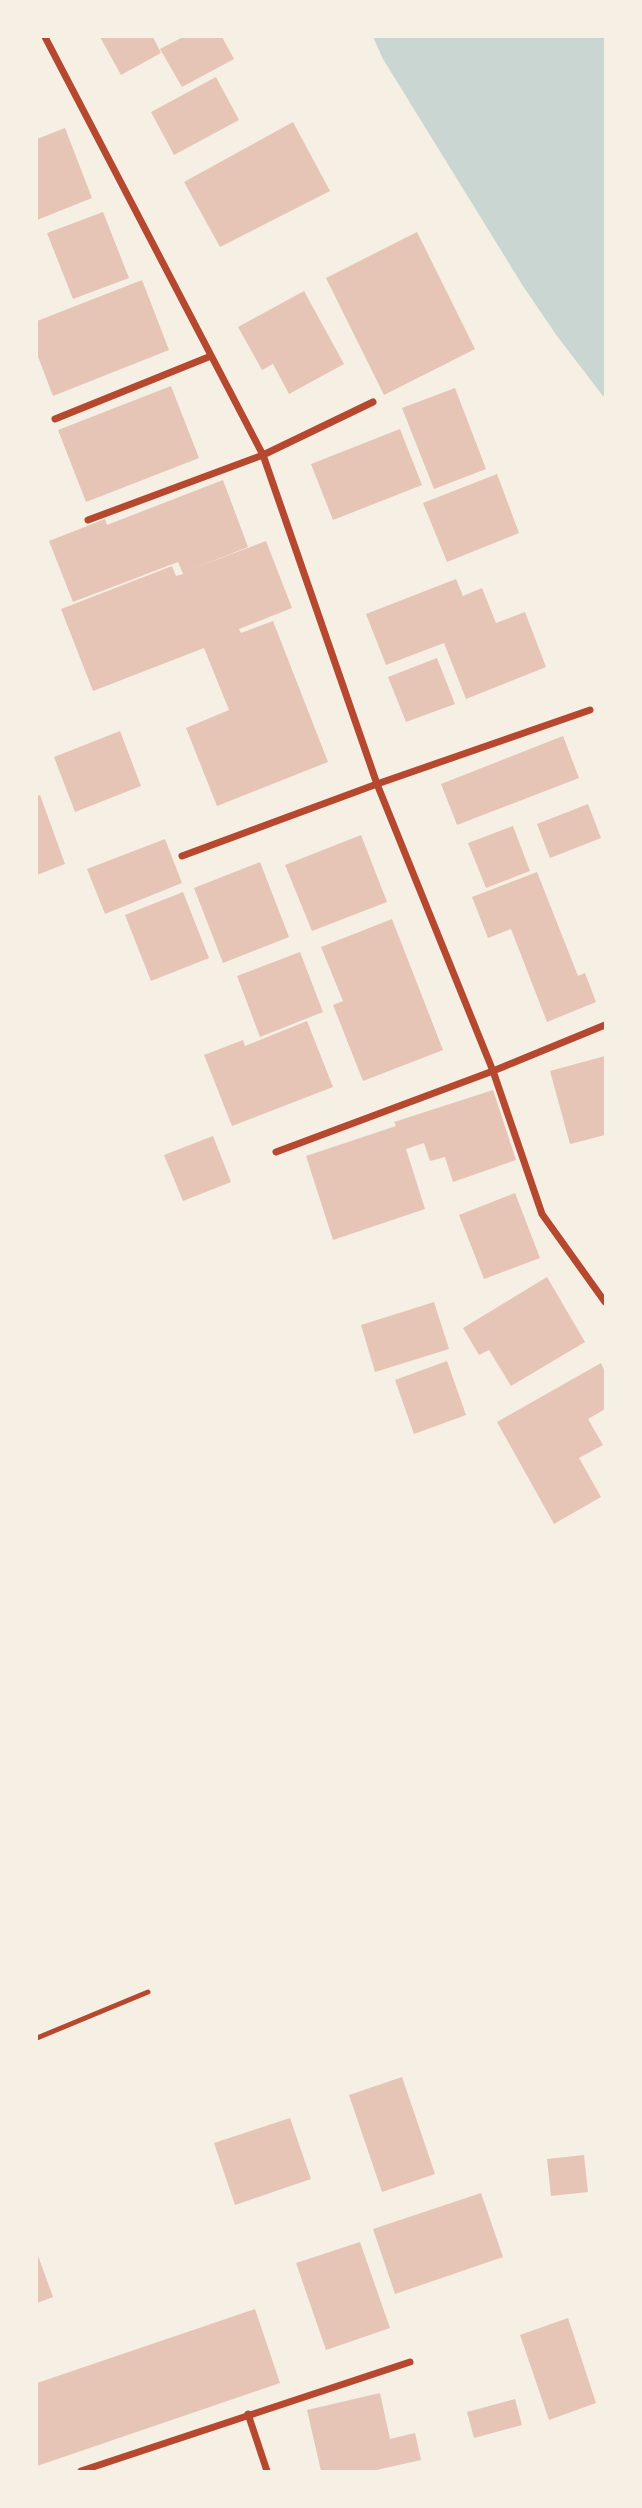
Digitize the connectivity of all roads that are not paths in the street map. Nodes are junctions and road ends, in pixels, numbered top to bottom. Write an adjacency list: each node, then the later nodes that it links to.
1 (46, 37): 2 (street)
2 (211, 356): 4 (street); 5 (street)
3 (373, 402): 5 (street)
4 (55, 419)
5 (263, 455): 6 (street); 8 (street)
6 (88, 520)
7 (590, 710): 8 (street)
8 (377, 785): 9 (street); 11 (street)
9 (182, 856)
10 (605, 1025): 11 (street)
11 (493, 1070): 12 (street); 13 (street)
12 (276, 1152)
13 (605, 1303)
14 (148, 1992): 15 (lane)
15 (37, 2038)
16 (410, 2362): 17 (street)
17 (248, 2414): 18 (street); 19 (street)
18 (81, 2471)
19 (267, 2471)

